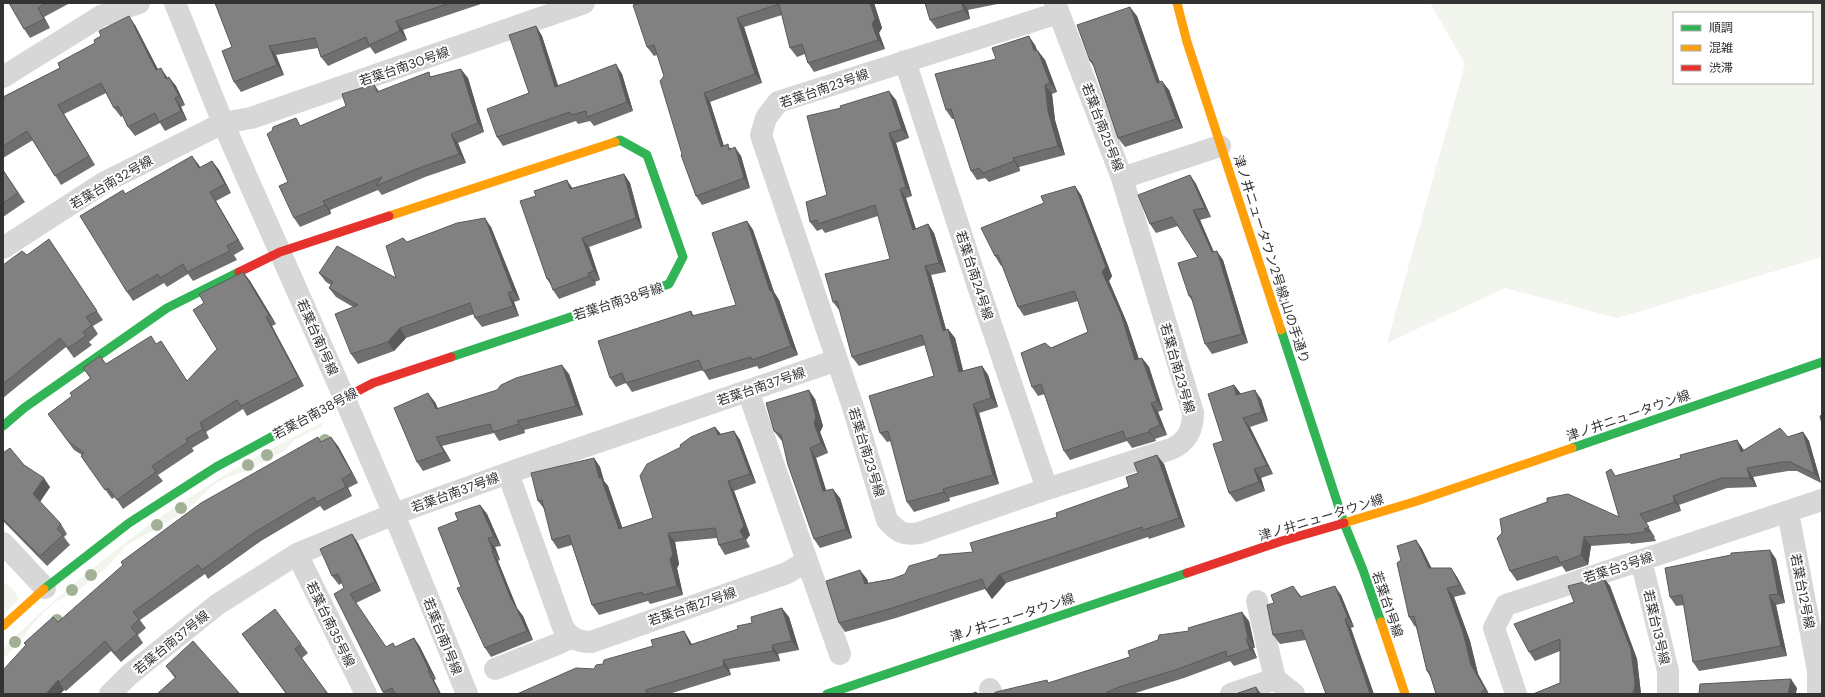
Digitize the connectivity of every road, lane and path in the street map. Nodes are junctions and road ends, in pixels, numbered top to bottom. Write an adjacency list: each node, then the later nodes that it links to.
1 (139, 3): 7 (street)
2 (175, 3): 8 (street, 若葉台南1号線)
3 (584, 3): 8 (street, 若葉台南30号線)
4 (1178, 3): 9 (street, 津ノ井ニュータウン2号線;山の手通り)
5 (1056, 8): 6 (street, 若葉台南23号線); 10 (street, 若葉台南25号線)
6 (905, 61): 13 (street, 若葉台南23号線); 19 (street, 若葉台南24号線)
7 (3, 77)
8 (223, 123): 11 (street, 若葉台南32号線); 12 (street, 若葉台南1号線)
9 (1220, 146): 10 (street, 若葉台南25号線); 23 (street, 津ノ井ニュータウン2号線;山の手通り)
10 (1122, 178): 19 (street, 若葉台南23号線)
11 (3, 248)
12 (280, 252): 16 (street, 若葉台南1号線); 16 (street, 若葉台南38号線); 17 (street, 若葉台南38号線)
13 (838, 360): 15 (street, 若葉台南37号線); 19 (street, 若葉台南23号線)
14 (1822, 362): 23 (street, 津ノ井ニュータウン線)
15 (748, 391): 18 (street, 若葉台南37号線); 27 (street)
16 (344, 397): 22 (street, 若葉台南1号線); 28 (street, 若葉台南38号線)
17 (3, 426)
18 (508, 473): 22 (street, 若葉台南37号線); 31 (street)
19 (1047, 489)
20 (1822, 500): 21 (street, 若葉台3号線)
21 (1788, 512): 26 (street, 若葉台3号線); 44 (street, 若葉台12号線)
22 (394, 514): 25 (street, 若葉台南37号線); 37 (street, 若葉台南1号線)
23 (1344, 523): 38 (street, 津ノ井ニュータウン線); 41 (street, 若葉台1号線)
24 (3, 543): 28 (street)
25 (297, 554): 35 (street, 若葉台南37号線); 36 (street, 若葉台南35号線)
26 (1641, 560): 42 (street, 若葉台3号線); 43 (street, 若葉台13号線)
27 (806, 561): 31 (street, 若葉台南27号線); 32 (street)
28 (45, 588): 30 (street, 若葉台南38号線)
29 (1257, 601): 34 (street)
30 (3, 626)
31 (572, 637): 33 (street)
32 (840, 654)
33 (495, 669)
34 (1275, 679): 39 (street); 40 (street)
35 (110, 694)
36 (366, 694)
37 (467, 694)
38 (826, 694)
39 (1231, 694)
40 (1294, 694)
41 (1405, 694)
42 (1516, 694)
43 (1668, 694)
44 (1818, 694)

